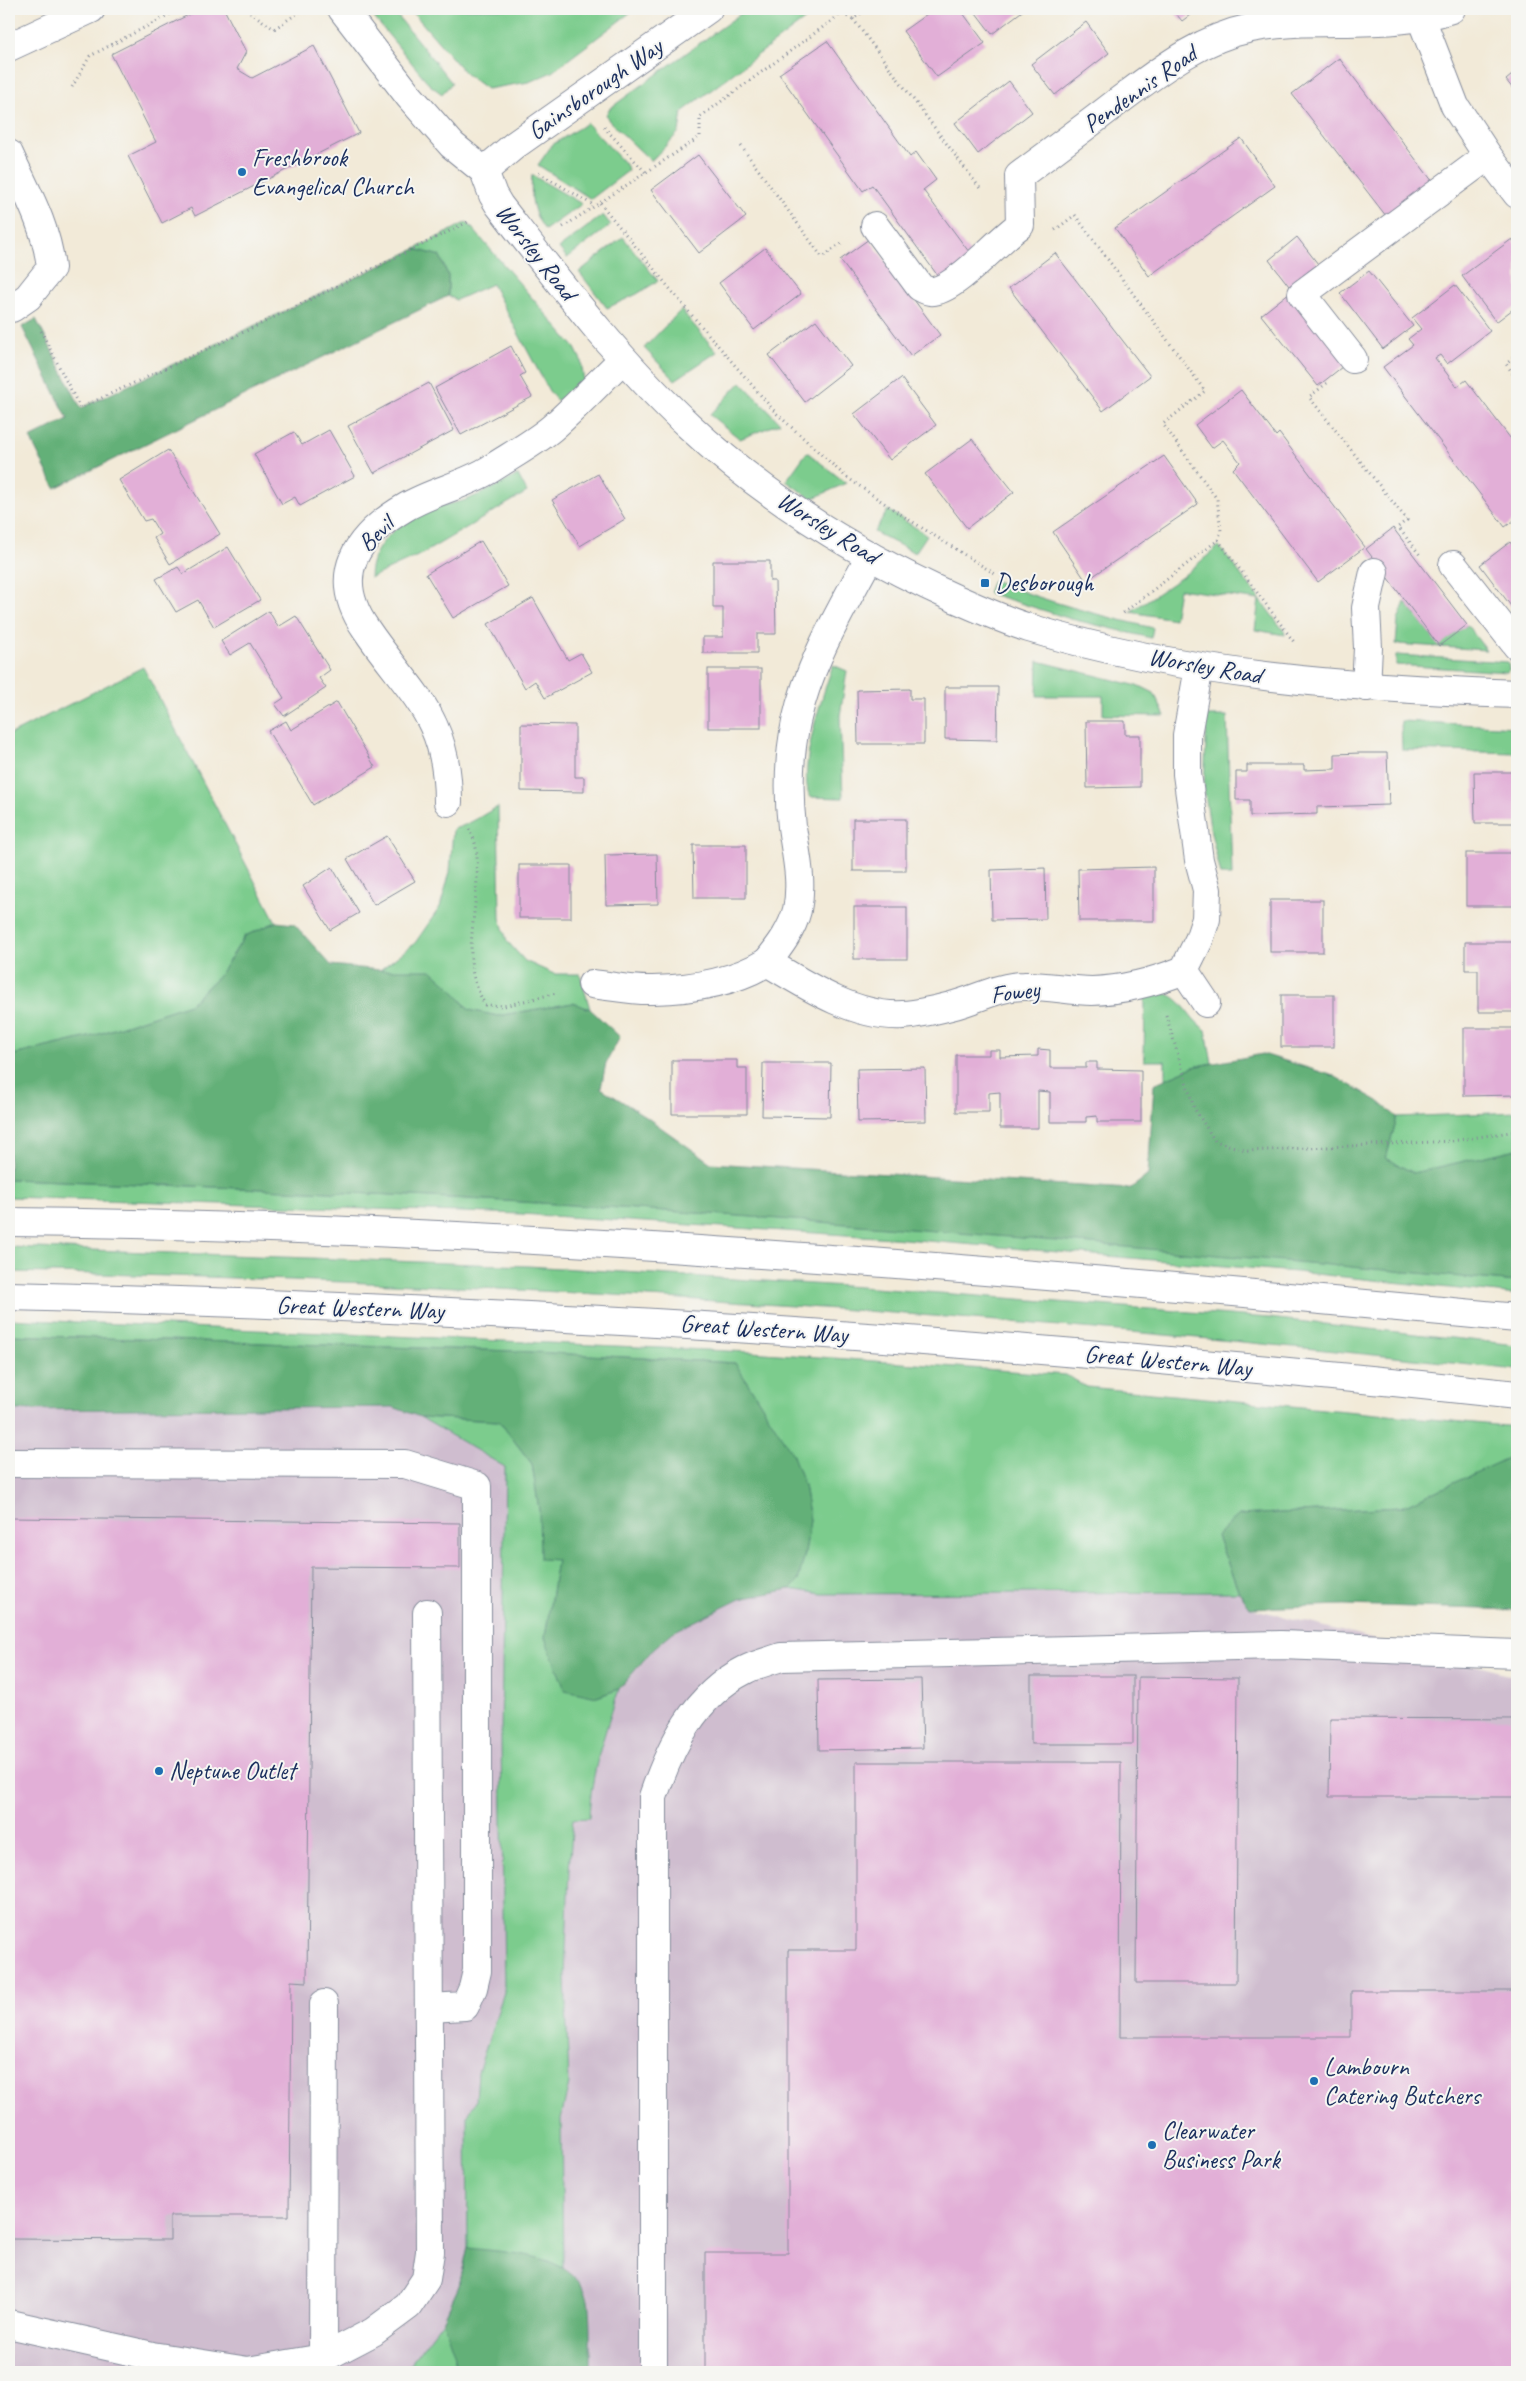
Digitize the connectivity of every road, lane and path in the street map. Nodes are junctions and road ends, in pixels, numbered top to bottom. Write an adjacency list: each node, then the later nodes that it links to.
1 (91, 9): 12 (street)
2 (180, 9): 13 (path)
3 (246, 9): 4 (path)
4 (304, 9)
5 (342, 9): 19 (street)
6 (708, 9): 14 (street, Gainsborough Way)
7 (867, 9): 11 (path)
8 (1451, 9): 10 (street, Pendennis Road)
9 (1272, 17): 10 (street, Pendennis Road); 26 (street, Pendennis Road)
10 (1420, 18): 18 (street)
11 (854, 19): 20 (path); 26 (path)
12 (9, 47)
13 (72, 87)
14 (580, 100): 16 (street, Gainsborough Way); 20 (path)
15 (741, 146): 25 (path)
16 (513, 147): 19 (street, Gainsborough Way); 24 (path)
17 (9, 154): 28 (street)
18 (1488, 156): 21 (street); 30 (street)
19 (484, 171): 23 (street, Worsley Road)
20 (646, 173): 22 (path)
21 (1517, 194)
22 (600, 203): 24 (path); 37 (path)
23 (499, 205): 27 (street, Worsley Road); 28 (path)
24 (595, 206): 27 (path)
25 (875, 226): 26 (street)
26 (1014, 229): 33 (path)
27 (532, 247): 31 (street, Worsley Road)
28 (20, 303)
29 (1517, 355): 32 (path)
30 (1353, 359): 35 (path)
31 (622, 360): 34 (street, Worsley Road); 46 (street, Bevil)
32 (1517, 379)
33 (1218, 540): 39 (path); 41 (path)
34 (870, 556): 43 (street, Worsley Road); 47 (street)
35 (1453, 565): 42 (street)
36 (1374, 572): 44 (street)
37 (1003, 578)
38 (1113, 612): 39 (path)
39 (1122, 614): 40 (path)
40 (1130, 616)
41 (1287, 643)
42 (1517, 646)
43 (1199, 667): 44 (street, Worsley Road); 48 (street)
44 (1366, 687): 45 (street, Worsley Road)
45 (1517, 694)
46 (448, 802): 50 (path)
47 (767, 962): 49 (street, Fowey); 50 (street)
48 (1184, 970): 49 (street, Fowey); 51 (street)
49 (1156, 981): 52 (path)
50 (592, 984)
51 (1206, 1003)
52 (1517, 1131)
53 (9, 1222): 55 (street)
54 (9, 1296): 56 (street, Great Western Way)
55 (1517, 1318)
56 (1517, 1395)
57 (9, 1463): 61 (street)
58 (427, 1613): 61 (street)
59 (1517, 1654): 64 (street)
60 (324, 2004): 63 (street)
61 (429, 2008): 63 (street)
62 (9, 2324): 63 (street)
63 (323, 2358)
64 (653, 2372)

